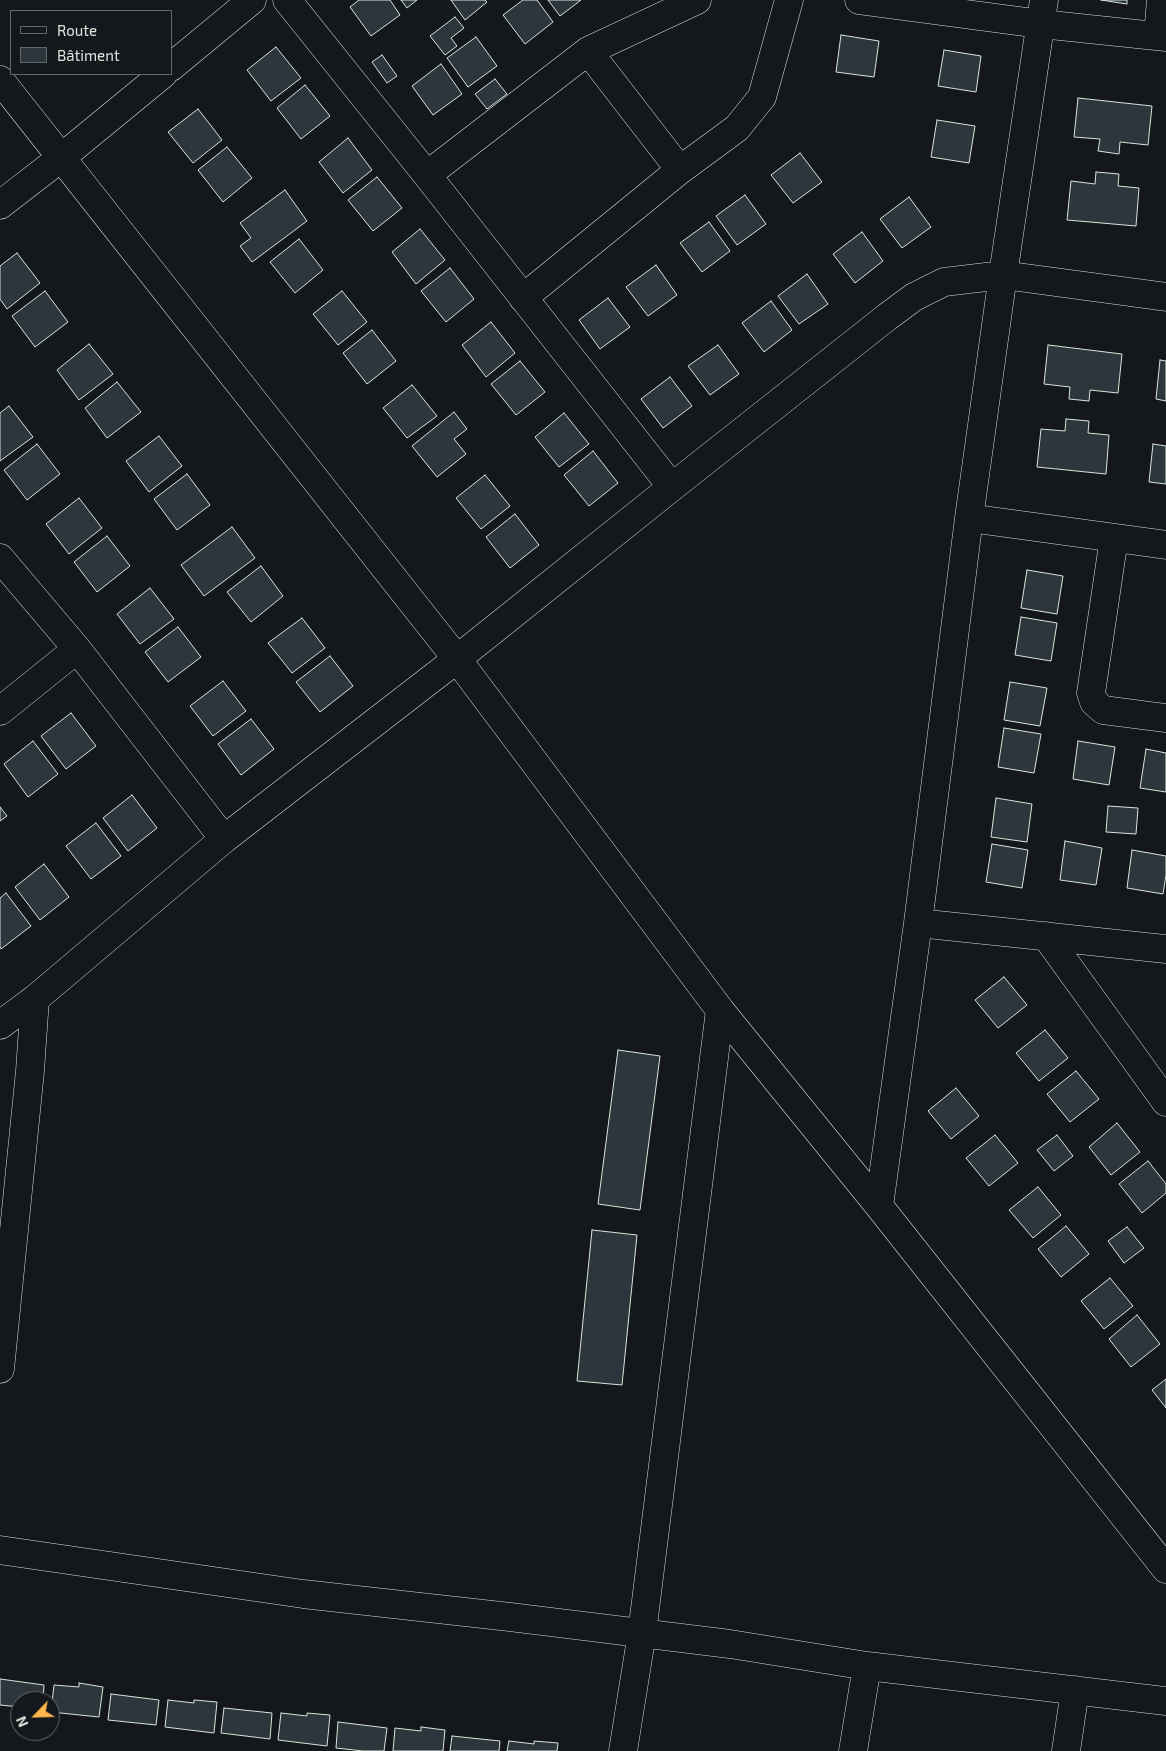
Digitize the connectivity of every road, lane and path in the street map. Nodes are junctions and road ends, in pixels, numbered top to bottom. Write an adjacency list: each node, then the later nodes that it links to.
1 (252, 0): 11 (street)
2 (288, 0): 16 (street)
3 (697, 0): 7 (street)
4 (789, 0): 15 (street)
5 (859, 0): 8 (street)
6 (1161, 0): 9 (street)
7 (652, 10): 10 (street)
8 (1042, 12): 9 (street); 18 (street)
9 (1162, 36)
10 (588, 51): 15 (street); 16 (street)
11 (172, 66)
12 (162, 75): 14 (street)
13 (0, 80): 14 (street)
14 (62, 157): 17 (street); 27 (street)
15 (680, 170): 20 (street)
16 (427, 175): 20 (street)
17 (0, 205)
18 (1003, 275): 19 (street); 21 (street); 22 (street)
19 (1166, 297)
20 (523, 298): 21 (street)
21 (672, 487): 27 (street)
22 (969, 518): 23 (street); 31 (street)
23 (1114, 538): 24 (street); 29 (street)
24 (1166, 545)
25 (0, 558): 26 (street)
26 (77, 650): 28 (street); 30 (street)
27 (457, 659): 30 (street); 35 (street)
28 (0, 711)
29 (1166, 718)
30 (224, 839): 34 (street)
31 (918, 923): 32 (street); 39 (street)
32 (1046, 936): 33 (street); 37 (street)
33 (1166, 949)
34 (35, 999): 36 (street); 38 (street)
35 (720, 1010): 39 (street); 43 (street)
36 (0, 1025)
37 (1166, 1102)
38 (9, 1200): 40 (street)
39 (879, 1206): 42 (street)
40 (0, 1369)
41 (0, 1550): 43 (street)
42 (1166, 1569)
43 (642, 1633): 44 (street); 47 (street)
44 (866, 1666): 45 (street); 48 (street)
45 (1075, 1690): 46 (street); 49 (street)
46 (1166, 1702)
47 (623, 1751)
48 (853, 1751)
49 (1066, 1751)

